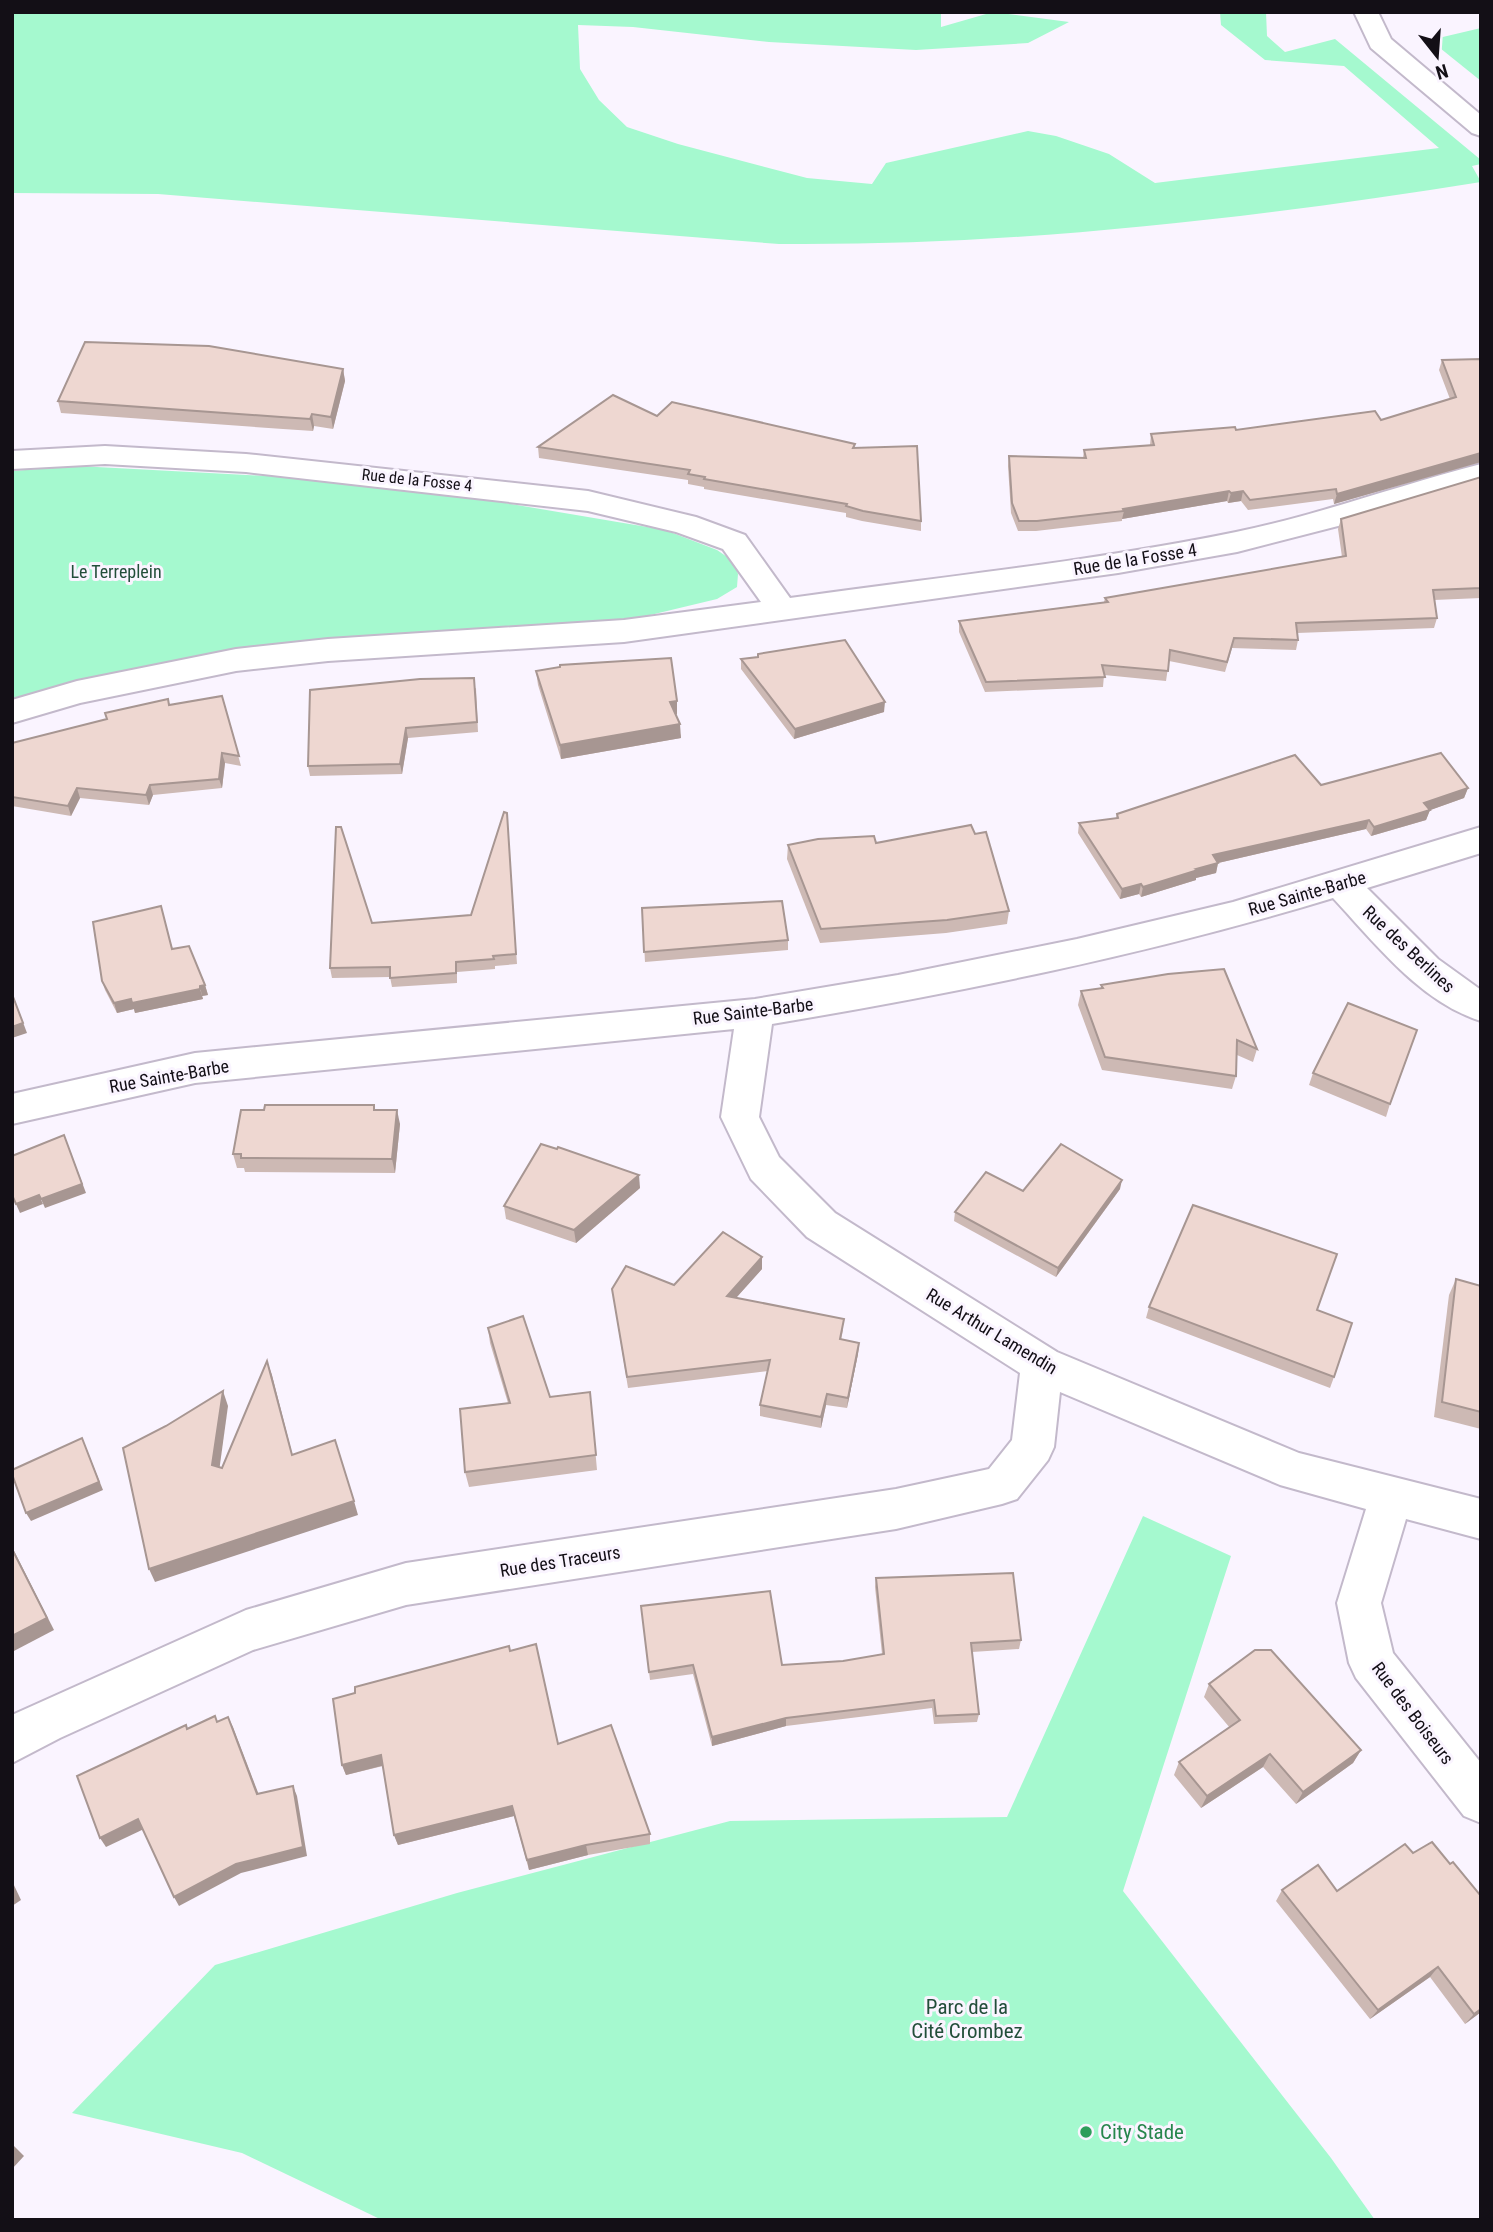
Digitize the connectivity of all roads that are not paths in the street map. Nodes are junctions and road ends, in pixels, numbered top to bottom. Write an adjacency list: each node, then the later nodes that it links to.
1 (1374, 16): 2 (street)
2 (1481, 128)
3 (12, 460): 5 (street, Rue de la Fosse 4)
4 (1481, 473): 5 (street, Rue de la Fosse 4)
5 (781, 609): 6 (street, Rue de la Fosse 4)
6 (12, 712)
7 (1481, 840): 8 (street, Rue Sainte-Barbe)
8 (1342, 884): 9 (street, Rue des Berlines); 10 (street, Rue Sainte-Barbe)
9 (1481, 1007)
10 (755, 1013): 11 (street, Rue Sainte-Barbe); 12 (street, Rue Arthur Lamendin)
11 (12, 1109)
12 (1042, 1365): 13 (street, Rue Arthur Lamendin); 15 (street, Rue des Traceurs)
13 (1391, 1497): 14 (street, Rue Arthur Lamendin); 16 (street, Rue des Boiseurs)
14 (1481, 1519)
15 (12, 1741)
16 (1481, 1800)

